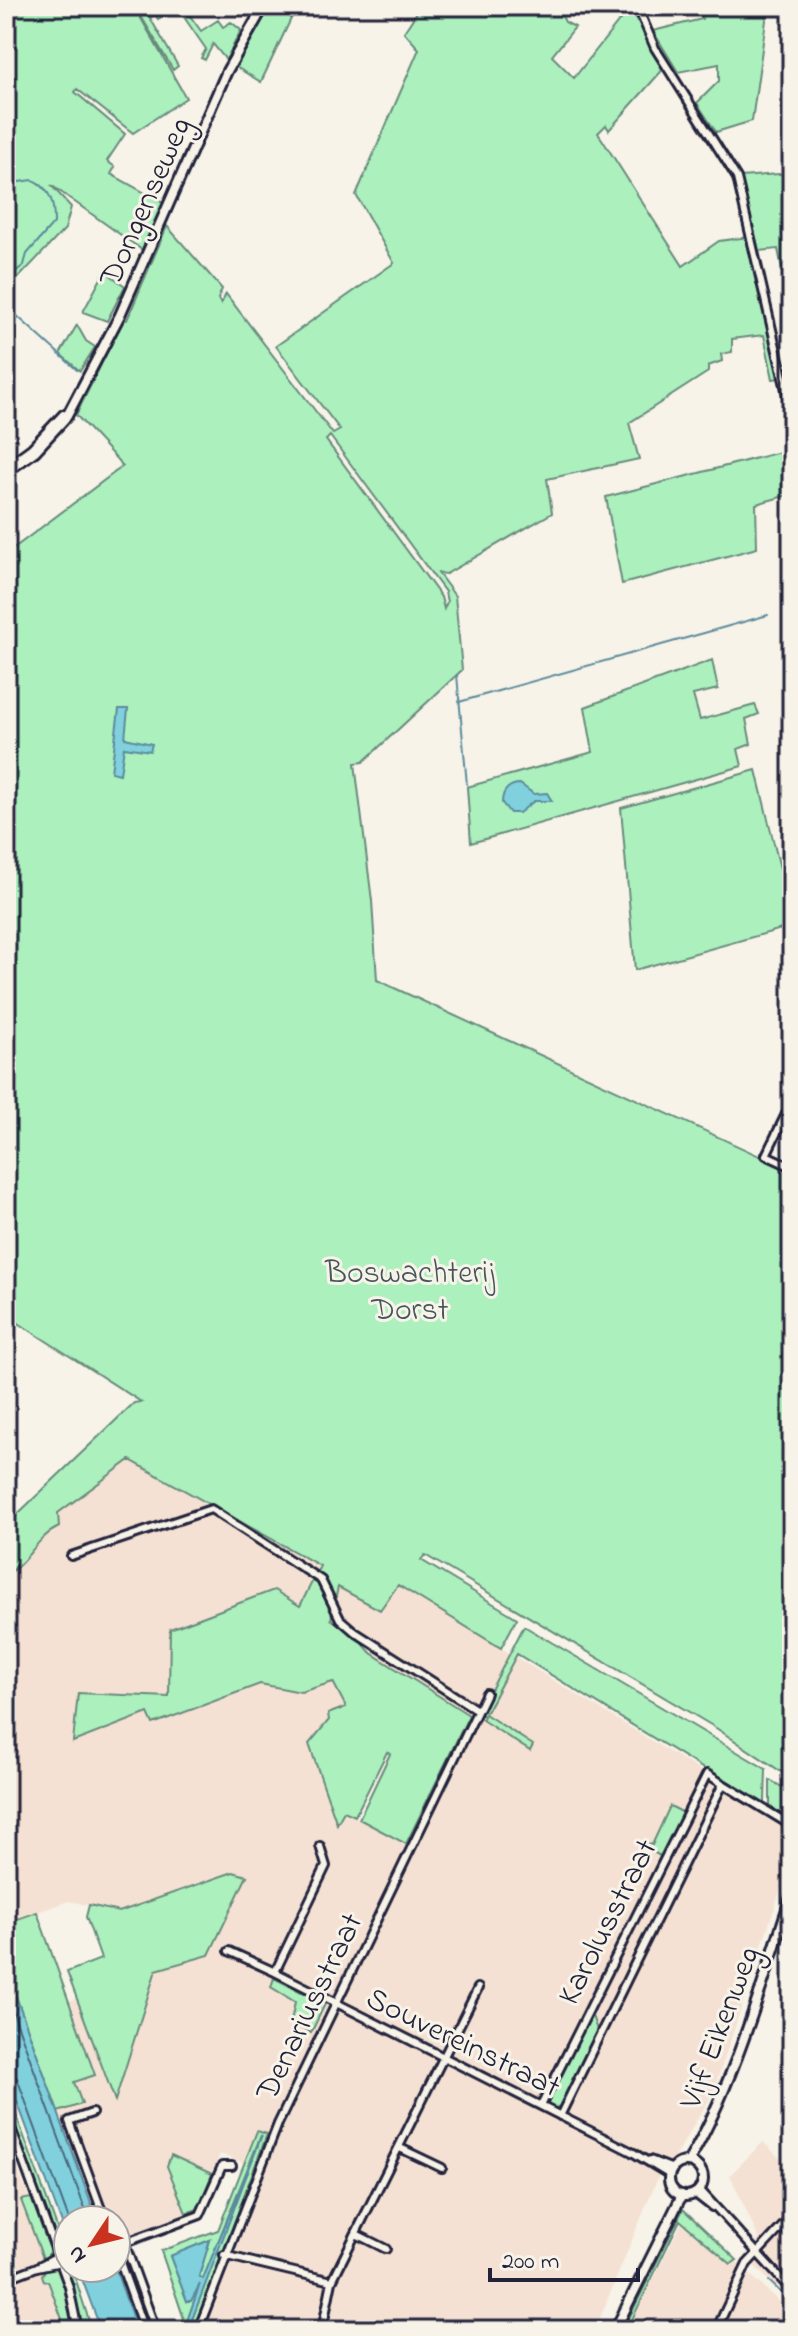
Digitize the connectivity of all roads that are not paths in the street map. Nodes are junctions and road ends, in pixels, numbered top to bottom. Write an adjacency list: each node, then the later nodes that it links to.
1 (264, 6): 3 (main road, Dongenseweg)
2 (637, 6): 4 (street)
3 (67, 416): 5 (street); 6 (main road, Dongenseweg)
4 (792, 416)
5 (6, 466)
6 (6, 472)
7 (792, 1102): 8 (street)
8 (792, 1167)
9 (71, 1556): 11 (street)
10 (486, 1693): 11 (street, Denariusstraat)
11 (477, 1710): 19 (street, Denariusstraat)
12 (723, 1784): 13 (street); 21 (street, Karolusstraat); 24 (street, Karolusstraat)
13 (792, 1826)
14 (320, 1846): 17 (street)
15 (792, 1894): 26 (main road, Vijf Eikenweg)
16 (229, 1951): 17 (street, Souvereinstraat)
17 (275, 1972): 19 (street, Souvereinstraat)
18 (478, 1988): 20 (street)
19 (334, 2004): 20 (street, Souvereinstraat); 39 (street, Denariusstraat)
20 (444, 2058): 21 (street, Souvereinstraat); 25 (street)
21 (541, 2106): 24 (street, Souvereinstraat)
22 (92, 2113): 32 (street)
23 (6, 2114): 35 (street)
24 (560, 2116): 29 (street, Souvereinstraat)
25 (400, 2148): 28 (street); 34 (street)
26 (692, 2164): 29 (main road); 30 (main road)
27 (232, 2166): 36 (street)
28 (442, 2168)
29 (671, 2172): 31 (main road)
30 (697, 2191): 31 (main road); 38 (street)
31 (679, 2193): 52 (main road)
32 (99, 2204)
33 (792, 2216): 38 (street)
34 (356, 2234): 37 (street); 43 (street)
35 (52, 2238)
36 (132, 2239)
37 (386, 2249)
38 (756, 2253): 46 (street); 53 (street)
39 (224, 2255): 43 (street); 50 (street, Denariusstraat)
40 (52, 2262): 42 (street)
41 (132, 2264): 49 (street)
42 (6, 2279)
43 (332, 2281): 51 (street)
44 (66, 2284): 47 (street)
45 (128, 2284): 48 (street)
46 (792, 2291)
47 (78, 2330)
48 (144, 2330)
49 (156, 2330)
50 (198, 2330)
51 (322, 2330)
52 (615, 2330)
53 (716, 2330)

